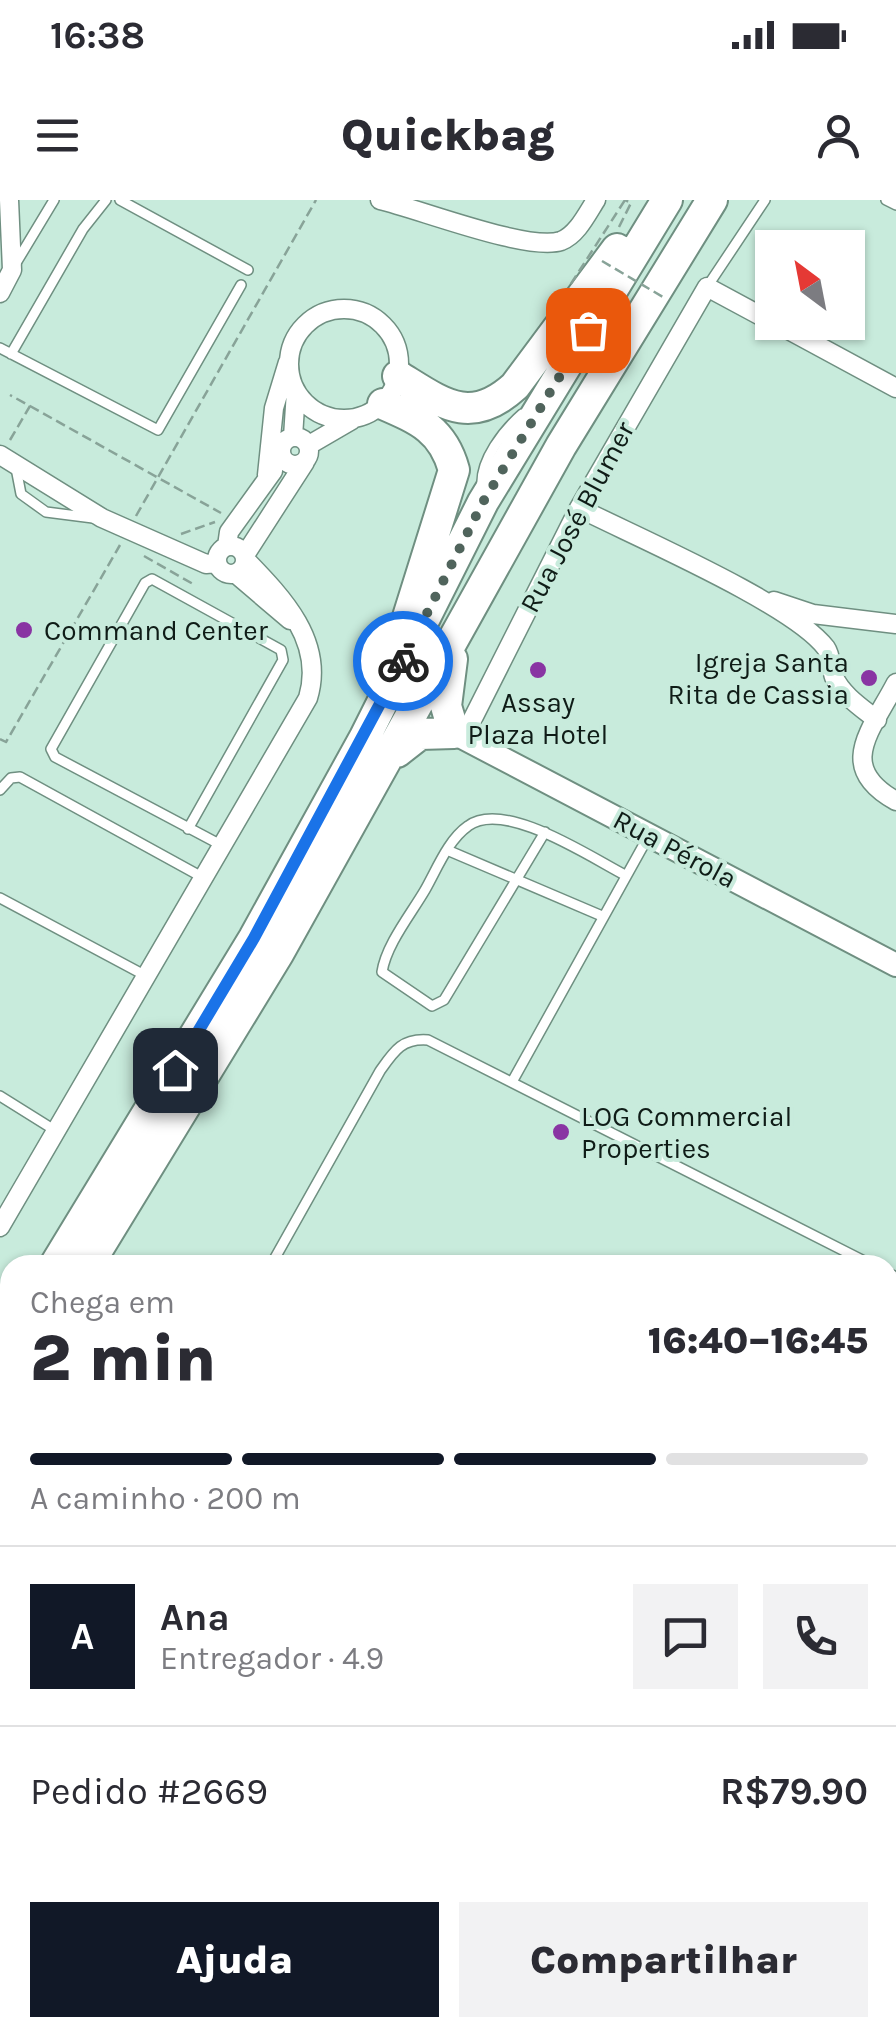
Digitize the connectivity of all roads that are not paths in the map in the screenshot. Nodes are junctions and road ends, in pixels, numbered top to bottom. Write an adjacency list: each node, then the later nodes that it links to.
1 (9, 200): 14 (street)
2 (54, 200): 14 (lane)
3 (106, 200): 22 (lane)
4 (120, 200): 15 (lane)
5 (380, 200): 12 (street)
6 (596, 200): 12 (street)
7 (658, 200): 24 (highway)
8 (668, 200): 42 (highway)
9 (712, 200): 37 (highway)
10 (765, 200): 17 (lane, Rua José Blumer)
11 (886, 200): 13 (lane)
12 (407, 203)
13 (896, 205)
14 (12, 270): 18 (street)
15 (248, 270)
16 (241, 286): 22 (lane)
17 (707, 286): 19 (street); 31 (street, Rua José Blumer)
18 (0, 293)
19 (755, 312)
20 (807, 340): 25 (street)
21 (0, 348): 22 (lane)
22 (11, 354)
23 (289, 357): 24 (street); 26 (street); 30 (street)
24 (398, 376): 27 (street)
25 (896, 388)
26 (296, 391): 27 (street); 28 (street)
27 (370, 411): 28 (street); 42 (highway)
28 (302, 448): 30 (street); 33 (street)
29 (7, 455): 32 (street)
30 (267, 475): 32 (street)
31 (579, 508): 34 (street); 41 (street, Rua José Blumer)
32 (222, 552): 33 (street)
33 (242, 563): 49 (street)
34 (745, 591): 35 (street); 38 (street)
35 (846, 620): 36 (street); 38 (street)
36 (896, 624)
37 (453, 646): 41 (highway); 43 (highway)
38 (827, 649): 40 (street)
39 (896, 683): 40 (street)
40 (877, 720): 45 (street)
41 (459, 736): 43 (highway); 48 (street, Rua Pérola)
42 (365, 737): 62 (highway)
43 (383, 771): 63 (highway)
44 (0, 790): 52 (lane)
45 (896, 801)
46 (188, 829): 46 (lane); 49 (lane)
47 (545, 832): 50 (lane); 51 (lane); 53 (lane)
48 (649, 835): 51 (lane); 56 (street, Rua Pérola)
49 (225, 847): 52 (street)
50 (447, 850): 53 (lane); 53 (lane)
51 (625, 875): 55 (lane)
52 (204, 879): 57 (street)
53 (517, 884): 55 (lane)
54 (0, 898): 57 (lane)
55 (602, 916): 58 (lane)
56 (895, 964)
57 (149, 978): 60 (street)
58 (512, 1082): 64 (lane); 65 (lane)
59 (0, 1096): 60 (lane)
60 (56, 1131): 61 (street)
61 (0, 1227)
62 (61, 1255)
63 (94, 1255)
64 (277, 1255)
65 (852, 1255)

